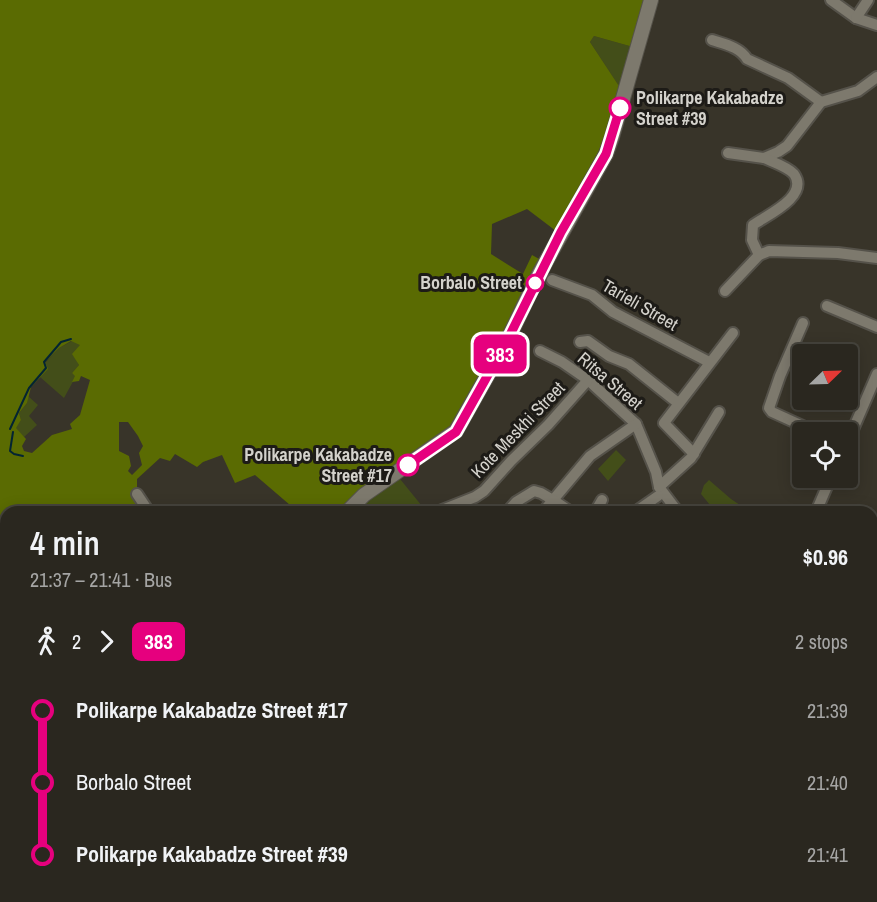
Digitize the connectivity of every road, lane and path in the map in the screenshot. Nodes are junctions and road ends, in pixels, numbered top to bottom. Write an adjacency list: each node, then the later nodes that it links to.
1 (651, 0): 36 (street)
2 (831, 0): 4 (street)
3 (868, 0): 4 (street)
4 (856, 18): 5 (street)
5 (877, 25)
6 (712, 40): 8 (street)
7 (877, 77): 8 (street)
8 (821, 102): 10 (street)
9 (728, 153): 10 (street)
10 (764, 158): 11 (street)
11 (759, 255): 12 (street); 14 (street)
12 (877, 258)
13 (552, 280): 21 (street, Tarieli Street)
14 (725, 291)
15 (827, 306): 17 (street)
16 (803, 323): 26 (street)
17 (877, 327)
18 (733, 333): 21 (street)
19 (580, 342): 24 (street)
20 (540, 351): 23 (street, Ritsa Street)
21 (709, 362): 24 (street)
22 (877, 374): 27 (street)
23 (588, 380): 28 (street, Ritsa Street); 37 (street, Kote Meskhi Street)
24 (678, 403): 29 (street)
25 (719, 412): 29 (street)
26 (794, 422)
27 (856, 422)
28 (636, 424): 31 (street, Ritsa Street); 33 (street)
29 (694, 454): 31 (street)
30 (826, 488): 44 (street)
31 (659, 491): 42 (street); 43 (street, Ritsa Street)
32 (137, 494): 35 (street)
33 (553, 500): 38 (street); 39 (street); 40 (street)
34 (602, 500): 41 (street)
35 (145, 506)
36 (353, 506)
37 (452, 506)
38 (512, 506)
39 (548, 506)
40 (562, 506)
41 (599, 506)
42 (642, 506)
43 (673, 506)
44 (819, 506)

